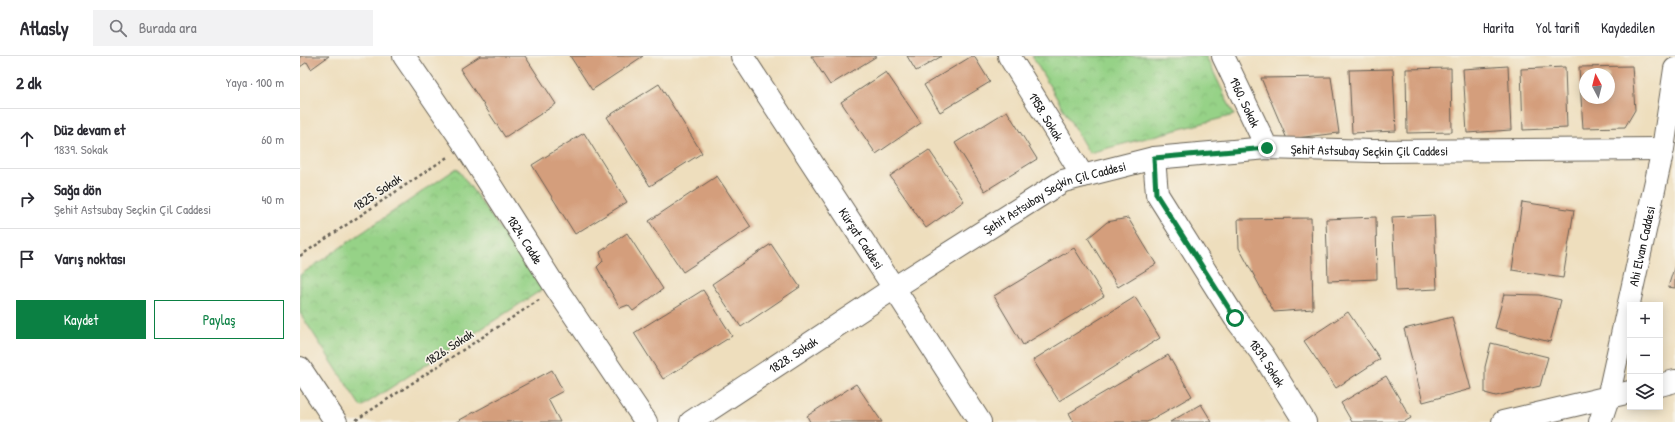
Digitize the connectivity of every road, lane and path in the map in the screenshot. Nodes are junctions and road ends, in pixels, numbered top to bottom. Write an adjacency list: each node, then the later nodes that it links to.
1 (404, 56): 6 (street, 1824. Cadde)
2 (742, 56): 13 (street, Kürşat Caddesi)
3 (1009, 56): 10 (street, 1958. Sokak)
4 (1223, 56): 7 (street, 1960. Sokak)
5 (1675, 69): 8 (street, Ahi Elvan Caddesi)
6 (465, 145): 11 (path, 1825. Sokak); 12 (street, 1824. Cadde)
7 (1267, 148): 8 (street, Şehit Astsubay Seçkin Çil Caddesi); 9 (street, Şehit Astsubay Seçkin Çil Caddesi)
8 (1663, 149): 18 (street, Ahi Elvan Caddesi)
9 (1154, 158): 10 (street, Şehit Astsubay Seçkin Çil Caddesi); 24 (street, 1839. Sokak)
10 (1083, 176): 13 (street, Şehit Astsubay Seçkin Çil Caddesi)
11 (300, 256)
12 (556, 288): 20 (path, 1826. Sokak); 21 (street, 1824. Cadde)
13 (894, 288): 22 (street, 1828. Sokak); 23 (street, Kürşat Caddesi)
14 (300, 368): 19 (street)
15 (1675, 381): 16 (street)
16 (1663, 384)
17 (1627, 393): 18 (street)
18 (1608, 398): 25 (street); 26 (street, Ahi Elvan Caddesi)
19 (336, 422)
20 (352, 422)
21 (646, 422)
22 (691, 422)
23 (980, 422)
24 (1304, 422)
25 (1503, 422)
26 (1600, 422)

